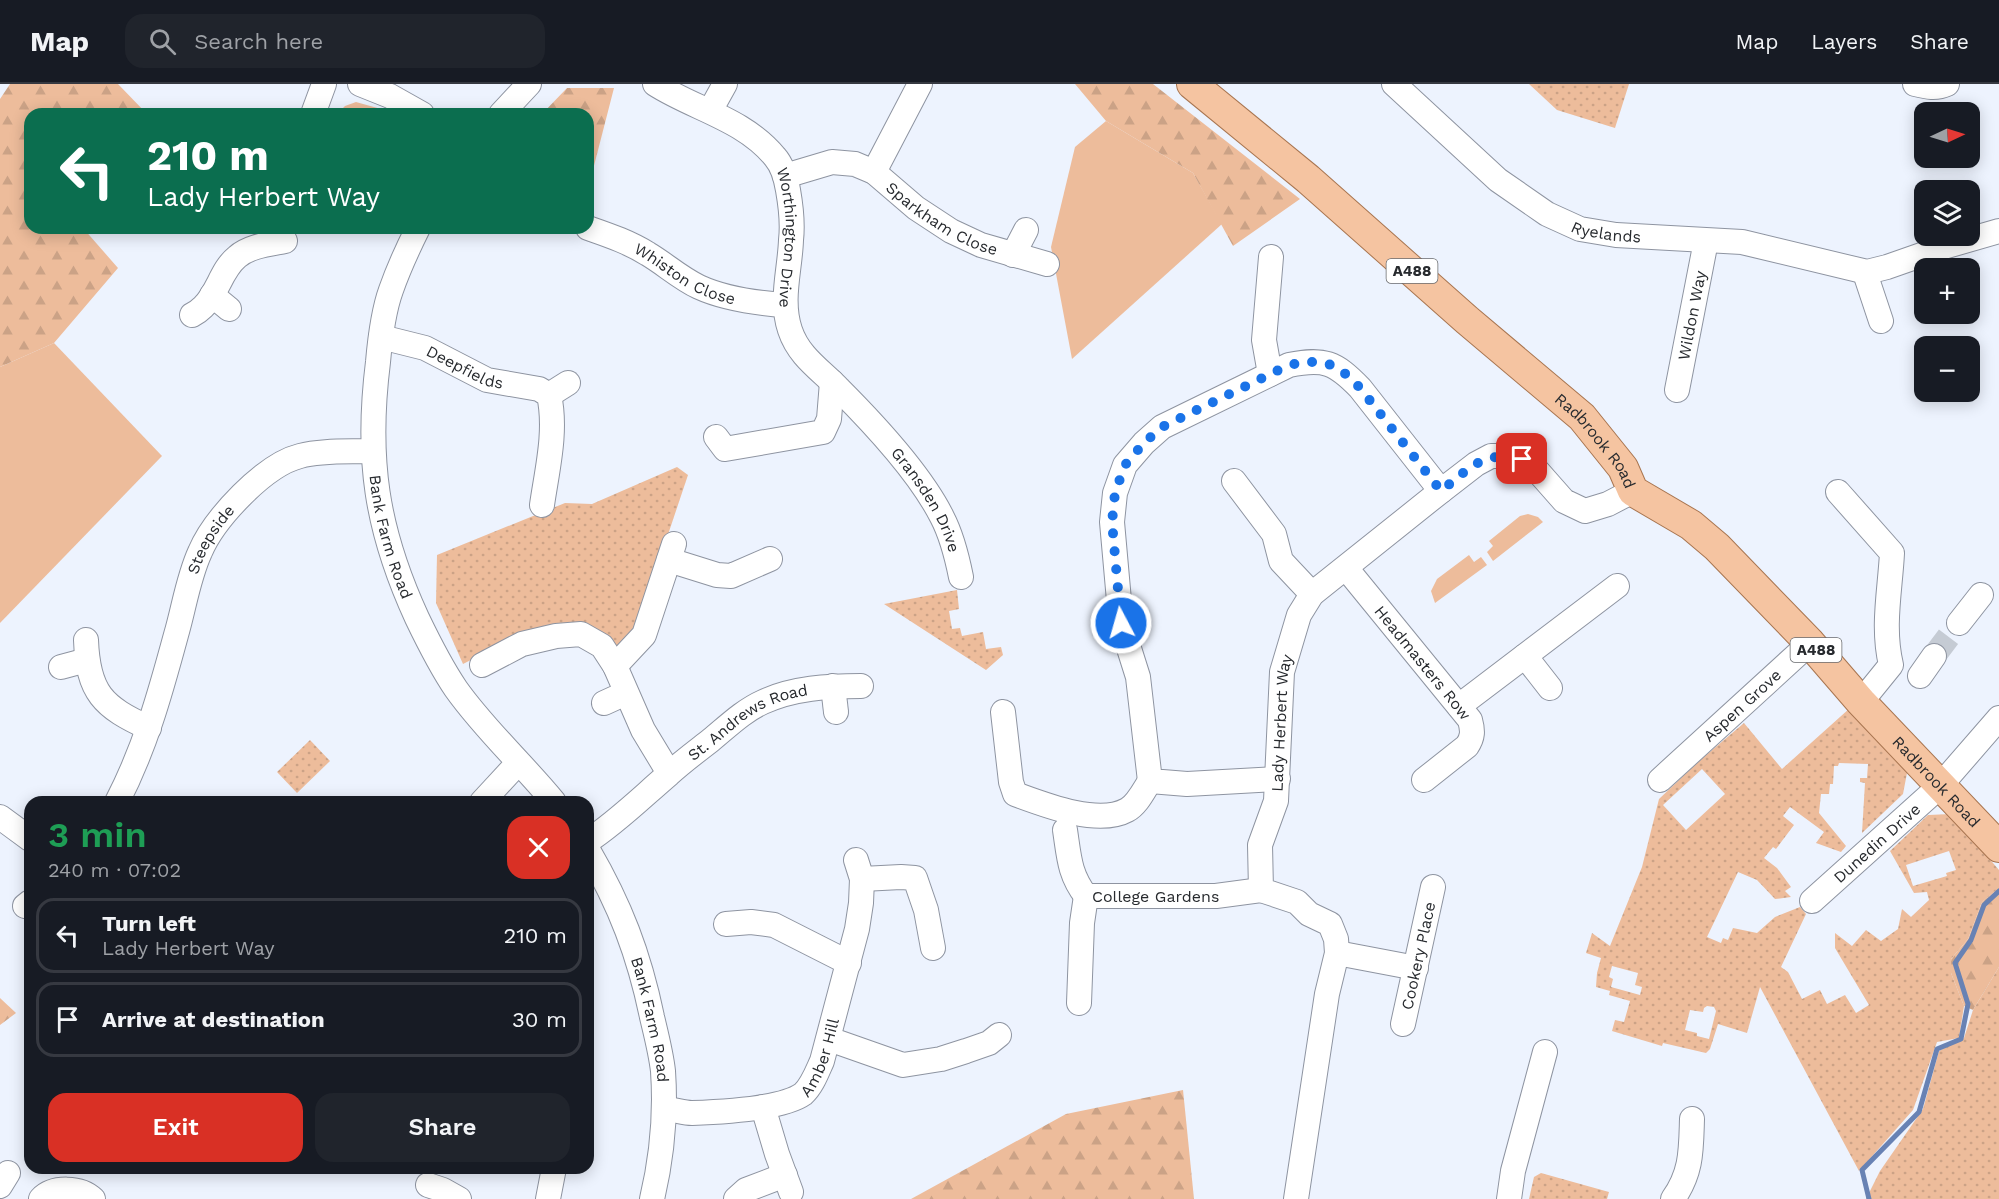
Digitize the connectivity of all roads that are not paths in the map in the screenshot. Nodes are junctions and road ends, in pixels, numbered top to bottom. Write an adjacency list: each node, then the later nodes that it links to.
1 (324, 84): 11 (street)
2 (360, 84): 12 (street)
3 (530, 84): 13 (street)
4 (655, 84): 14 (street, Worthington Drive)
5 (725, 84): 14 (street)
6 (920, 84): 15 (street, Sparkham Close)
7 (1192, 84): 39 (main road, Radbrook Road / A488)
8 (1394, 84): 21 (street, Ryelands)
9 (1915, 84): 10 (street)
10 (1947, 84)
11 (315, 108)
12 (411, 108)
13 (507, 108)
14 (710, 111): 16 (street, Worthington Drive)
15 (874, 172): 16 (street, Sparkham Close); 23 (street, Sparkham Close)
16 (786, 176): 27 (street, Worthington Drive)
17 (594, 230): 27 (street, Whiston Close)
18 (1026, 230): 23 (street, Sparkham Close)
19 (1999, 231): 26 (street, Ryelands)
20 (415, 234): 30 (street, Bank Farm Road)
21 (1707, 241): 26 (street, Ryelands); 33 (street, Wildon Way)
22 (286, 243): 28 (street)
23 (1013, 255): 25 (street, Sparkham Close)
24 (1271, 257): 31 (street)
25 (1047, 264)
26 (1867, 272): 29 (street)
27 (785, 305): 32 (street, Worthington Drive)
28 (192, 315)
29 (1881, 321)
30 (381, 338): 36 (street, Bank Farm Road); 41 (street, Deepfields)
31 (1270, 374): 38 (street); 70 (street)
32 (832, 382): 34 (street, Worthington Drive); 35 (street)
33 (1677, 390)
34 (876, 430): 44 (street, Gransden Drive)
35 (716, 437)
36 (373, 451): 64 (street, Steepside); 65 (street, Bank Farm Road)
37 (1234, 481): 46 (street)
38 (1441, 491): 39 (street, Lady Herbert Way); 43 (street, Lady Herbert Way)
39 (1633, 491): 49 (main road, Radbrook Road / A488)
40 (1838, 492): 59 (street)
41 (548, 493)
42 (770, 559): 53 (street)
43 (1346, 568): 46 (street, Lady Herbert Way); 60 (street, Headmasters Row)
44 (961, 578)
45 (1617, 586): 50 (street)
46 (1312, 594): 68 (street, Lady Herbert Way)
47 (1981, 596): 48 (street)
48 (1959, 623)
49 (1810, 643): 59 (main road, Radbrook Road / A488); 66 (street, Aspen Grove)
50 (1525, 656): 58 (street); 60 (street)
51 (1934, 656): 55 (street)
52 (482, 665): 53 (street, St. Andrews Road)
53 (615, 666): 67 (street, St. Andrews Road)
54 (62, 668): 64 (street)
55 (1920, 676)
56 (833, 686): 57 (street, St. Andrews Road); 61 (street, St. Andrews Road); 67 (street, St. Andrews Road)
57 (861, 686)
58 (1550, 688)
59 (1861, 702): 71 (main road, Radbrook Road / A488)
60 (1459, 706): 69 (street, Headmasters Row)
61 (836, 712)
62 (1003, 712): 70 (street)
63 (1999, 718): 71 (street, Dunedin Drive)
64 (149, 728): 72 (street, Steepside)
65 (518, 763): 73 (street); 74 (street, Bank Farm Road)
66 (1663, 766)
67 (669, 773): 78 (street, St. Andrews Road)
68 (1278, 779): 70 (street); 82 (street, Lady Herbert Way)
69 (1424, 780)
70 (1150, 781)
71 (1940, 786): 79 (main road, Radbrook Road / A488); 84 (street, Dunedin Drive)
72 (120, 796)
73 (488, 796)
74 (548, 796)
75 (0, 817): 77 (street)
76 (1065, 830): 83 (street)
77 (24, 835)
78 (594, 837)
79 (1999, 847)
80 (594, 860): 96 (street, Bank Farm Road)
81 (1433, 887): 89 (street, Cookery Place)
82 (1261, 890): 83 (street, College Gardens); 87 (street)
83 (1086, 896): 90 (street, College Gardens)
84 (1812, 901)
85 (726, 924): 88 (street)
86 (933, 948): 88 (street, Amber Hill)
87 (1337, 952): 89 (street); 106 (street)
88 (849, 963): 93 (street, Amber Hill)
89 (1416, 968): 91 (street, Cookery Place)
90 (1079, 1003)
91 (1403, 1024)
92 (999, 1035): 93 (street)
93 (829, 1039): 95 (street, Amber Hill)
94 (1545, 1052): 107 (street)
95 (763, 1107): 96 (street, Amber Hill); 105 (street)
96 (664, 1109): 104 (street, Bank Farm Road)
97 (1692, 1119): 108 (street)
98 (553, 1174): 103 (street)
99 (428, 1185): 100 (street)
100 (461, 1192)
101 (41, 1199): 102 (street)
102 (93, 1199)
103 (548, 1199)
104 (652, 1199)
105 (736, 1199)
106 (1296, 1199)
107 (1509, 1199)
108 (1673, 1199)

